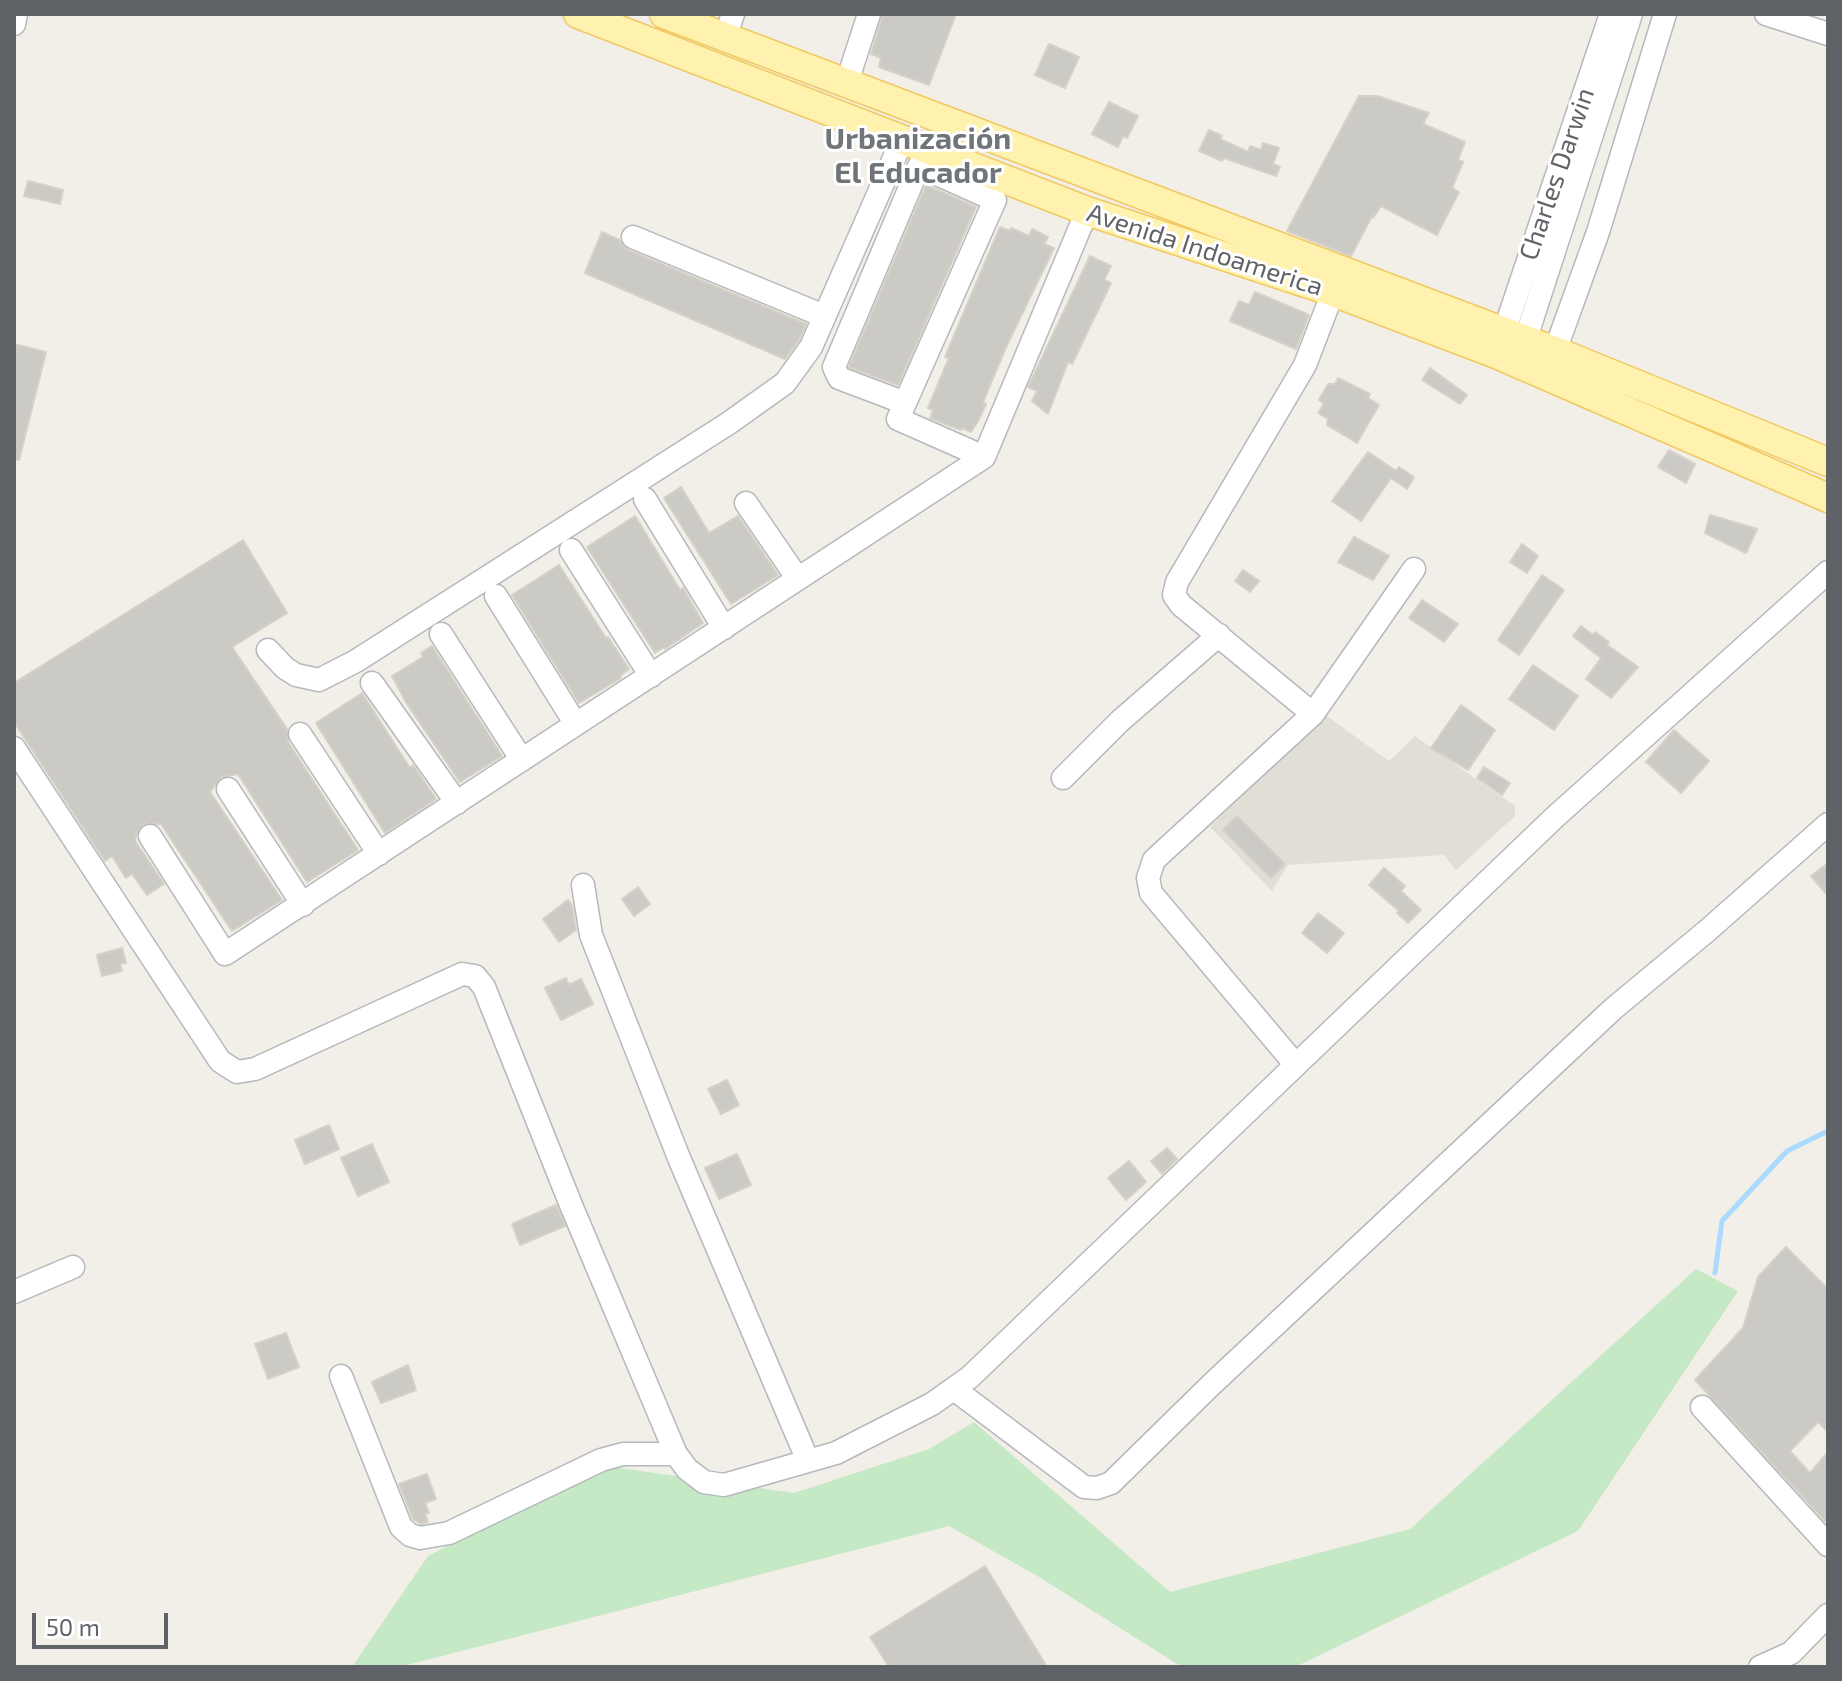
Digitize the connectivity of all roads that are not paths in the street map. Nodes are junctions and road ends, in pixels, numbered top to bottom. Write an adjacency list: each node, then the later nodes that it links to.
1 (16, 14): 9 (street)
2 (578, 14): 13 (main road, Avenida Indoamerica)
3 (664, 14): 10 (main road, Avenida Indoamerica)
4 (869, 14): 12 (street)
5 (1611, 14): 20 (street, Charles Darwin)
6 (1631, 14): 17 (street)
7 (1665, 14): 18 (street)
8 (1766, 14): 11 (street)
9 (14, 24)
10 (729, 26): 12 (main road, Avenida Indoamerica)
11 (1828, 34)
12 (846, 85): 20 (main road, Avenida Indoamerica)
13 (902, 140): 14 (main road, Avenida Indoamerica); 19 (street)
14 (1087, 211): 16 (main road, Avenida Indoamerica); 23 (street)
15 (633, 237): 19 (street)
16 (1333, 292): 20 (main road, Avenida Indoamerica); 35 (street)
17 (1541, 294): 18 (street); 20 (street)
18 (1571, 304): 21 (street)
19 (824, 316): 36 (street)
20 (1511, 348): 21 (main road, Avenida Indoamerica); 25 (main road, Avenida Indoamerica)
21 (1555, 351): 24 (main road, Avenida Indoamerica)
22 (905, 403): 22 (street); 23 (street)
23 (984, 457): 31 (street)
24 (1828, 462)
25 (1828, 498)
26 (645, 499): 33 (street)
27 (746, 503): 31 (street)
28 (571, 550): 37 (street)
29 (1414, 569): 39 (street)
30 (1828, 572): 52 (street)
31 (798, 579): 33 (street)
32 (496, 596): 40 (street)
33 (724, 628): 37 (street)
34 (441, 634): 43 (street)
35 (1219, 635): 39 (street); 44 (street)
36 (268, 650)
37 (651, 676): 40 (street)
38 (372, 683): 46 (street)
39 (1313, 714): 52 (street)
40 (575, 723): 43 (street)
41 (300, 734): 49 (street)
42 (14, 748): 58 (street)
43 (522, 760): 46 (street)
44 (1063, 778)
45 (228, 789): 51 (street)
46 (457, 803): 49 (street)
47 (1828, 824): 56 (street)
48 (150, 836): 51 (street)
49 (379, 854): 51 (street)
50 (583, 885): 59 (street)
51 (303, 905)
52 (1295, 1064): 56 (street)
53 (73, 1267): 54 (street)
54 (14, 1292)
55 (341, 1376): 58 (street)
56 (954, 1389): 59 (street)
57 (1702, 1407): 60 (street)
58 (676, 1454): 59 (street)
59 (808, 1461)
60 (1828, 1545)
61 (1828, 1615): 62 (street)
62 (1760, 1667)

